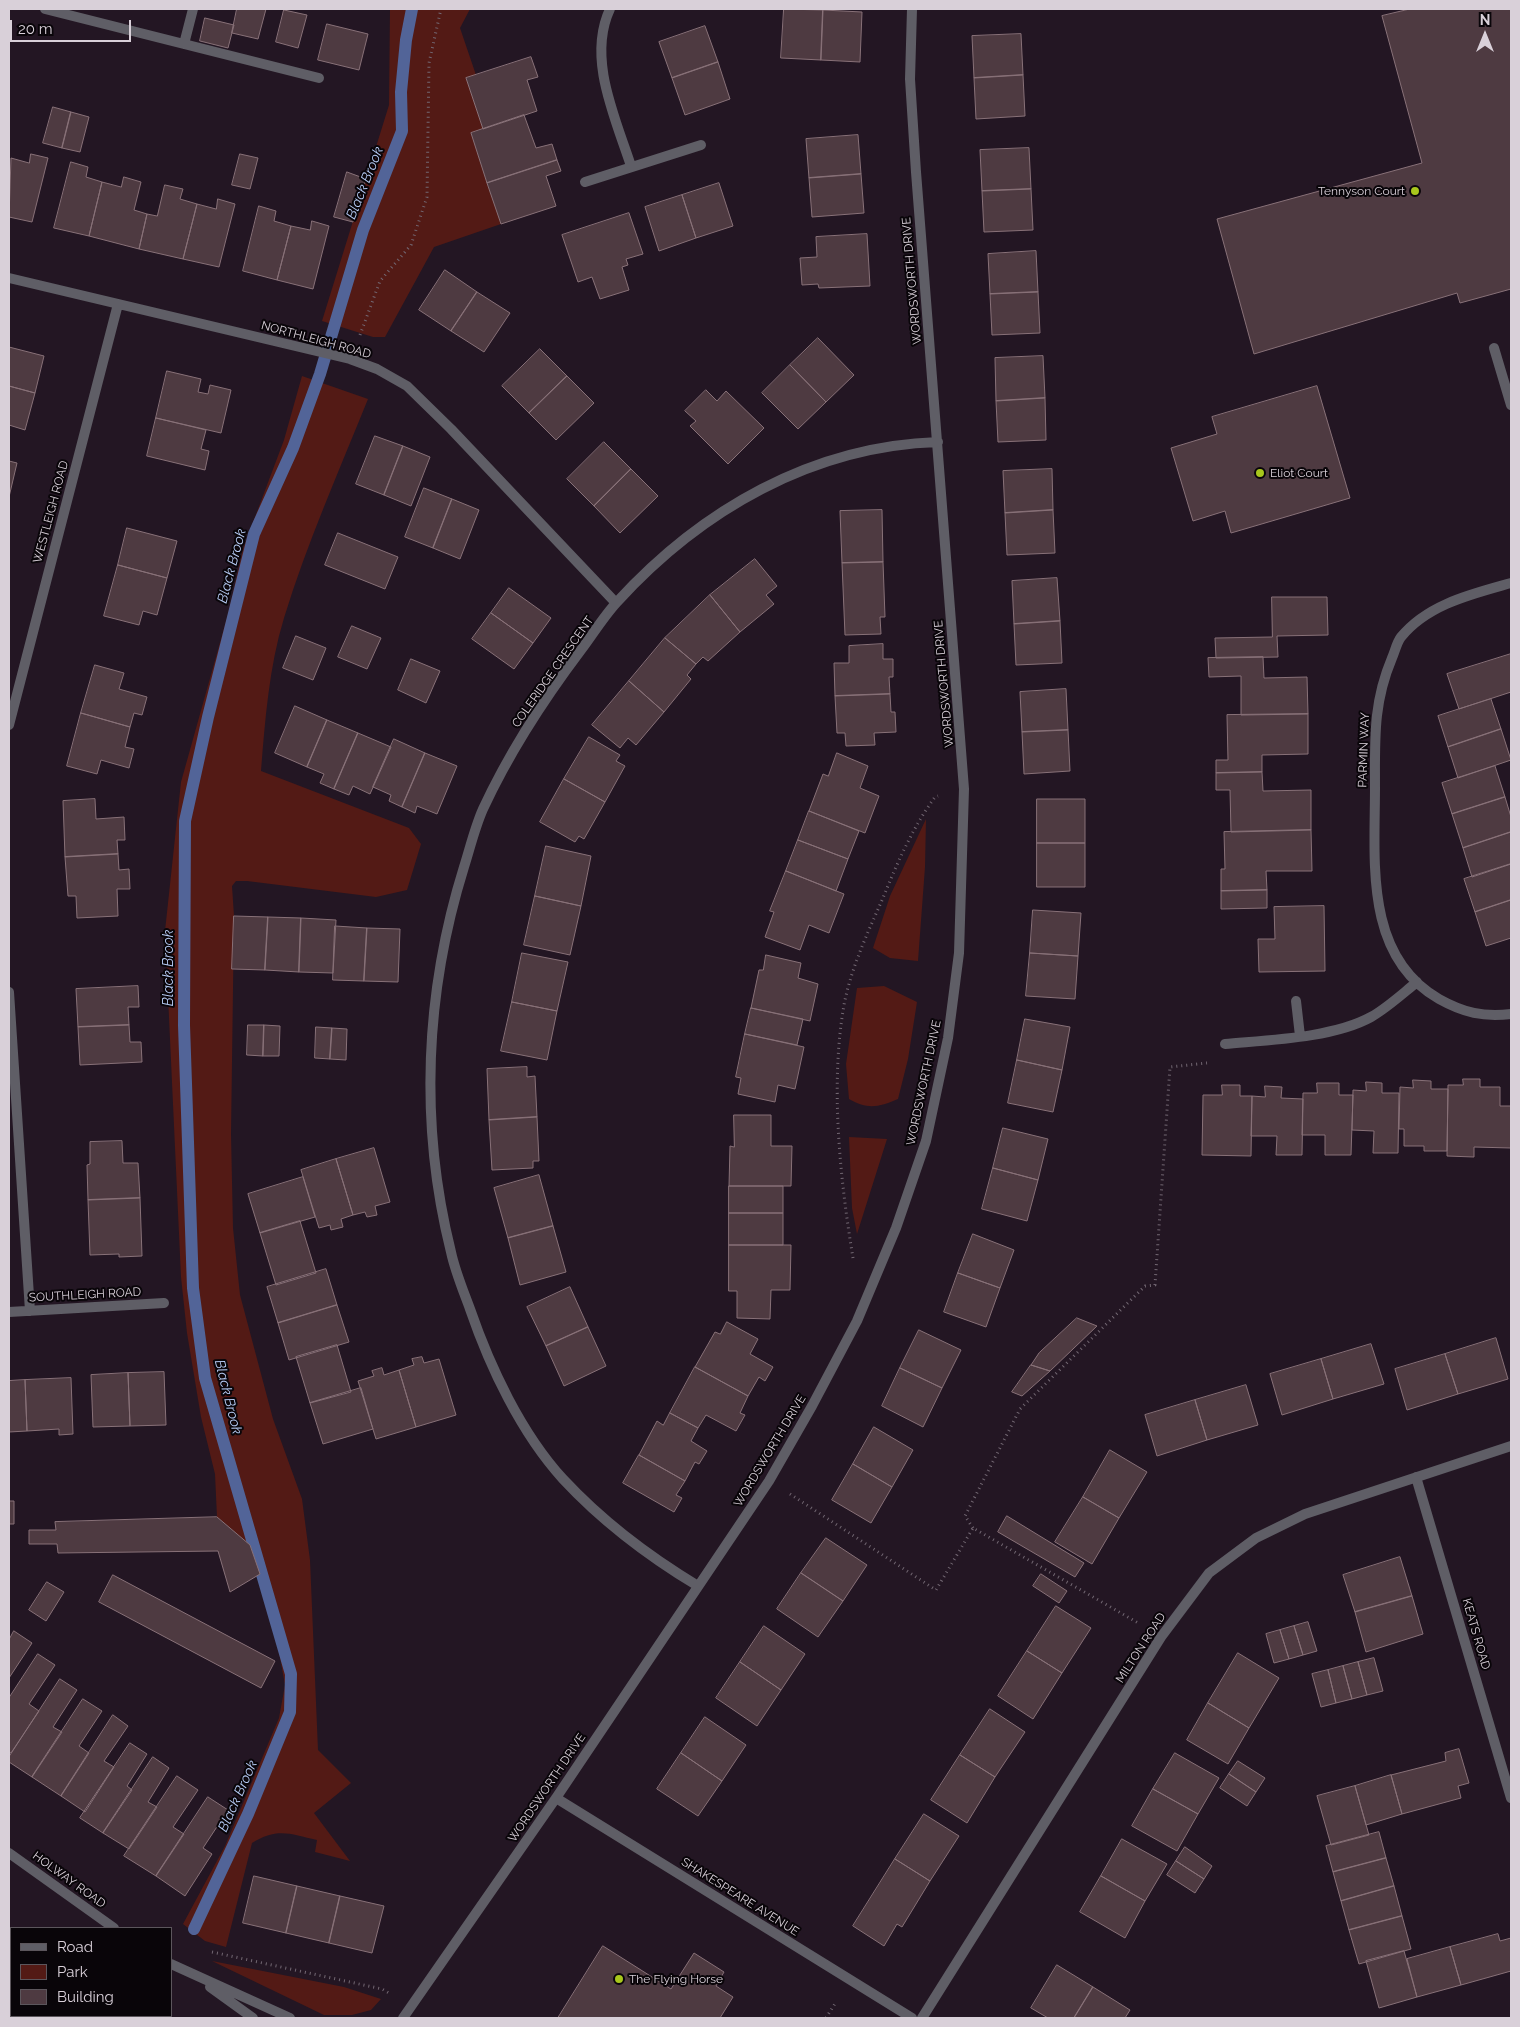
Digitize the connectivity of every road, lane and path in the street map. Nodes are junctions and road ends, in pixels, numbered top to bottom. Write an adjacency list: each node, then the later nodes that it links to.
1 (45, 9): 6 (street)
2 (193, 9): 6 (street)
3 (441, 9): 14 (path)
4 (610, 9): 9 (street)
5 (912, 9): 16 (street, WORDSWORTH DRIVE)
6 (184, 44): 7 (street)
7 (319, 78)
8 (701, 145): 9 (street)
9 (631, 166): 10 (street)
10 (585, 182)
11 (9, 278): 12 (street, NORTHLEIGH ROAD)
12 (118, 304): 14 (street, NORTHLEIGH ROAD); 19 (street, WESTLEIGH ROAD)
13 (1494, 348): 15 (street)
14 (350, 359): 18 (street, NORTHLEIGH ROAD)
15 (1511, 405)
16 (938, 442): 18 (street, COLERIDGE CRESCENT); 20 (street, WORDSWORTH DRIVE)
17 (1511, 583): 21 (street, PARMIN WAY)
18 (616, 603): 35 (street, COLERIDGE CRESCENT)
19 (9, 725)
20 (964, 789): 27 (street, WORDSWORTH DRIVE); 27 (path)
21 (1417, 982): 24 (street, PARMIN WAY); 25 (street)
22 (9, 992): 29 (street)
23 (1296, 1001): 25 (street)
24 (1511, 1014)
25 (1300, 1036): 26 (street)
26 (1225, 1044): 34 (path)
27 (874, 1281): 35 (street, WORDSWORTH DRIVE)
28 (164, 1304): 29 (street, SOUTHLEIGH ROAD)
29 (30, 1311): 30 (street, SOUTHLEIGH ROAD)
30 (9, 1312)
31 (1511, 1446): 32 (street, MILTON ROAD)
32 (1416, 1477): 36 (street, MILTON ROAD); 38 (street, KEATS ROAD)
33 (816, 1511): 34 (path)
34 (973, 1528): 36 (path)
35 (698, 1586): 37 (street, WORDSWORTH DRIVE)
36 (1161, 1637): 48 (street, MILTON ROAD)
37 (556, 1798): 43 (street, WORDSWORTH DRIVE); 47 (street, SHAKESPEARE AVENUE)
38 (1511, 1798)
39 (9, 1853): 40 (street, HOLWAY ROAD)
40 (113, 1927)
41 (172, 1964): 42 (street)
42 (193, 1975): 43 (path); 44 (street); 45 (street)
43 (411, 2004): 46 (street, WORDSWORTH DRIVE)
44 (253, 2018)
45 (290, 2018)
46 (403, 2018)
47 (912, 2018)
48 (922, 2018)

